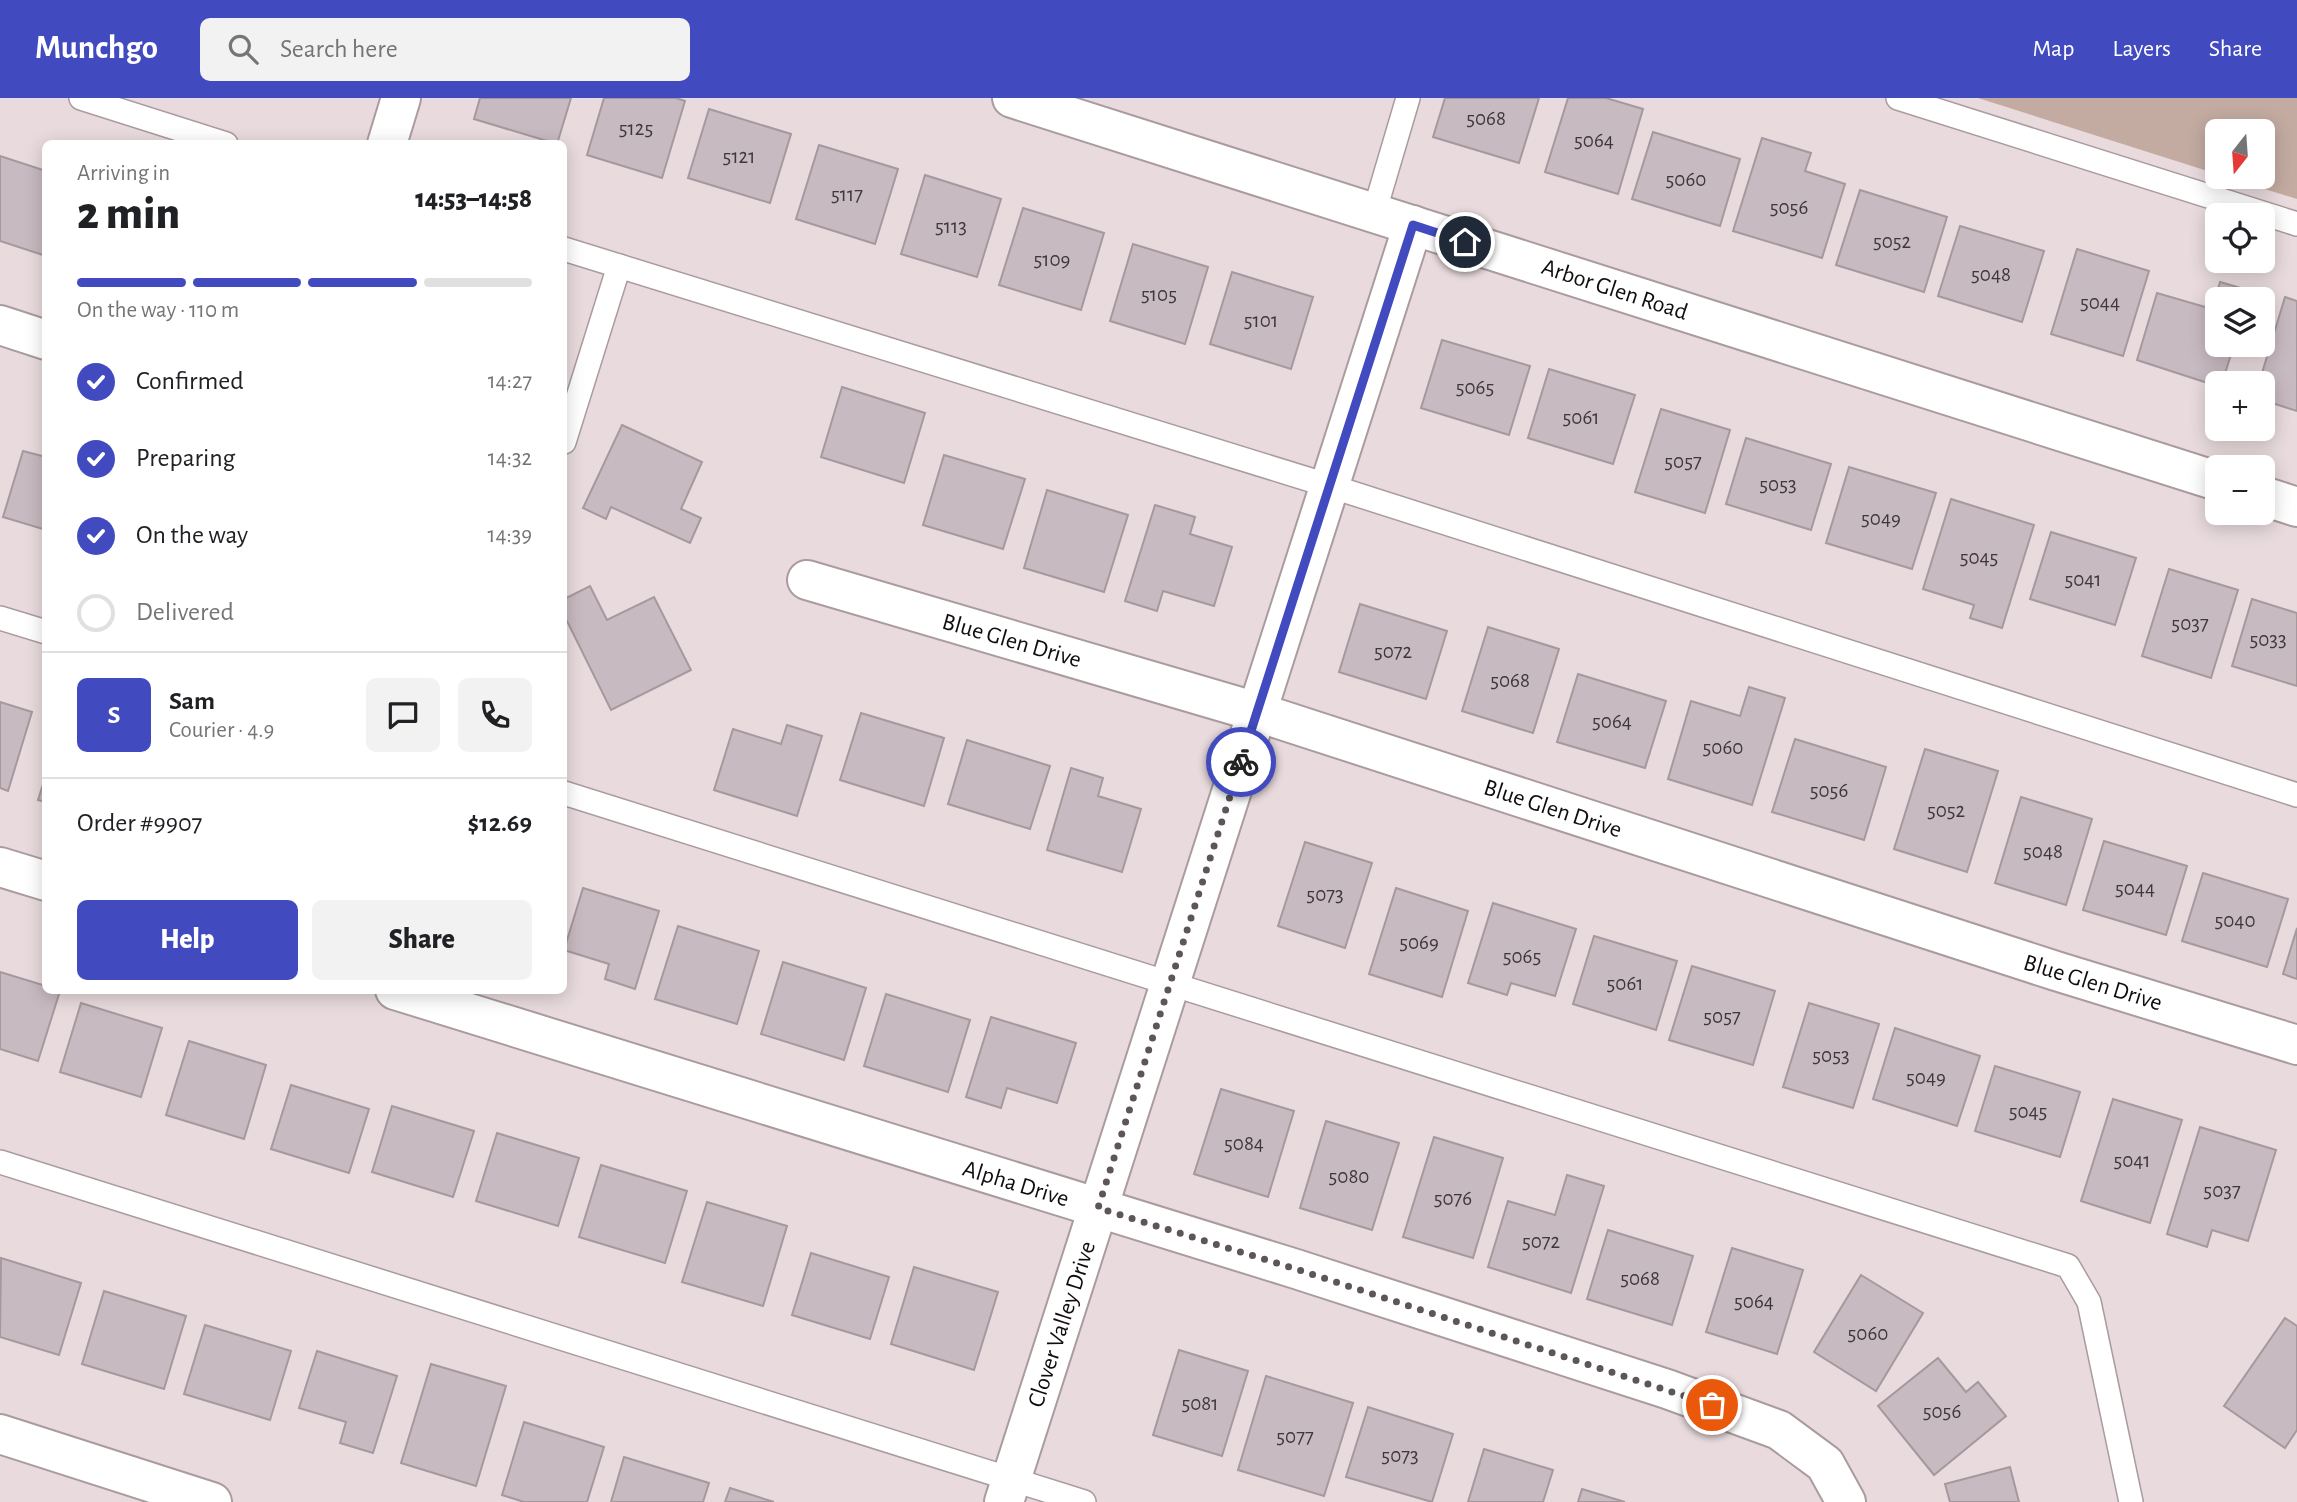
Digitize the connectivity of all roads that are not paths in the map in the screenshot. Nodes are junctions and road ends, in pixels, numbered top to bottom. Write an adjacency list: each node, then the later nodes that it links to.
1 (81, 98): 6 (lane)
2 (401, 98): 7 (street)
3 (1012, 98): 8 (street, Arbor Glen Road)
4 (1408, 98): 8 (lane)
5 (1898, 98): 9 (lane)
6 (213, 140)
7 (388, 140)
8 (1374, 213): 10 (street, Arbor Glen Road)
9 (2297, 224)
10 (1413, 225): 16 (street, Arbor Glen Road); 17 (street, Clover Valley Drive)
11 (567, 250): 12 (lane)
12 (619, 266): 15 (lane); 17 (lane)
13 (0, 325): 14 (street)
14 (42, 339)
15 (567, 432)
16 (2205, 477)
17 (1330, 486): 23 (street, Clover Valley Drive); 25 (lane)
18 (2275, 500): 19 (street)
19 (2297, 506)
20 (807, 579): 23 (street, Blue Glen Drive)
21 (0, 618): 22 (lane)
22 (42, 631)
23 (1257, 712): 28 (street, Clover Valley Drive); 30 (street, Blue Glen Drive)
24 (567, 794): 28 (lane)
25 (2297, 795)
26 (0, 867): 27 (street)
27 (42, 880)
28 (1170, 983): 32 (street, Clover Valley Drive); 38 (lane)
29 (409, 994): 32 (street, Alpha Drive)
30 (2297, 1045)
31 (0, 1162): 34 (lane)
32 (1098, 1208): 34 (street, Clover Valley Drive); 37 (street, Alpha Drive)
33 (0, 1434): 35 (street)
34 (1007, 1491): 36 (lane)
35 (212, 1502)
36 (1084, 1502)
37 (1846, 1502)
38 (2131, 1502)

